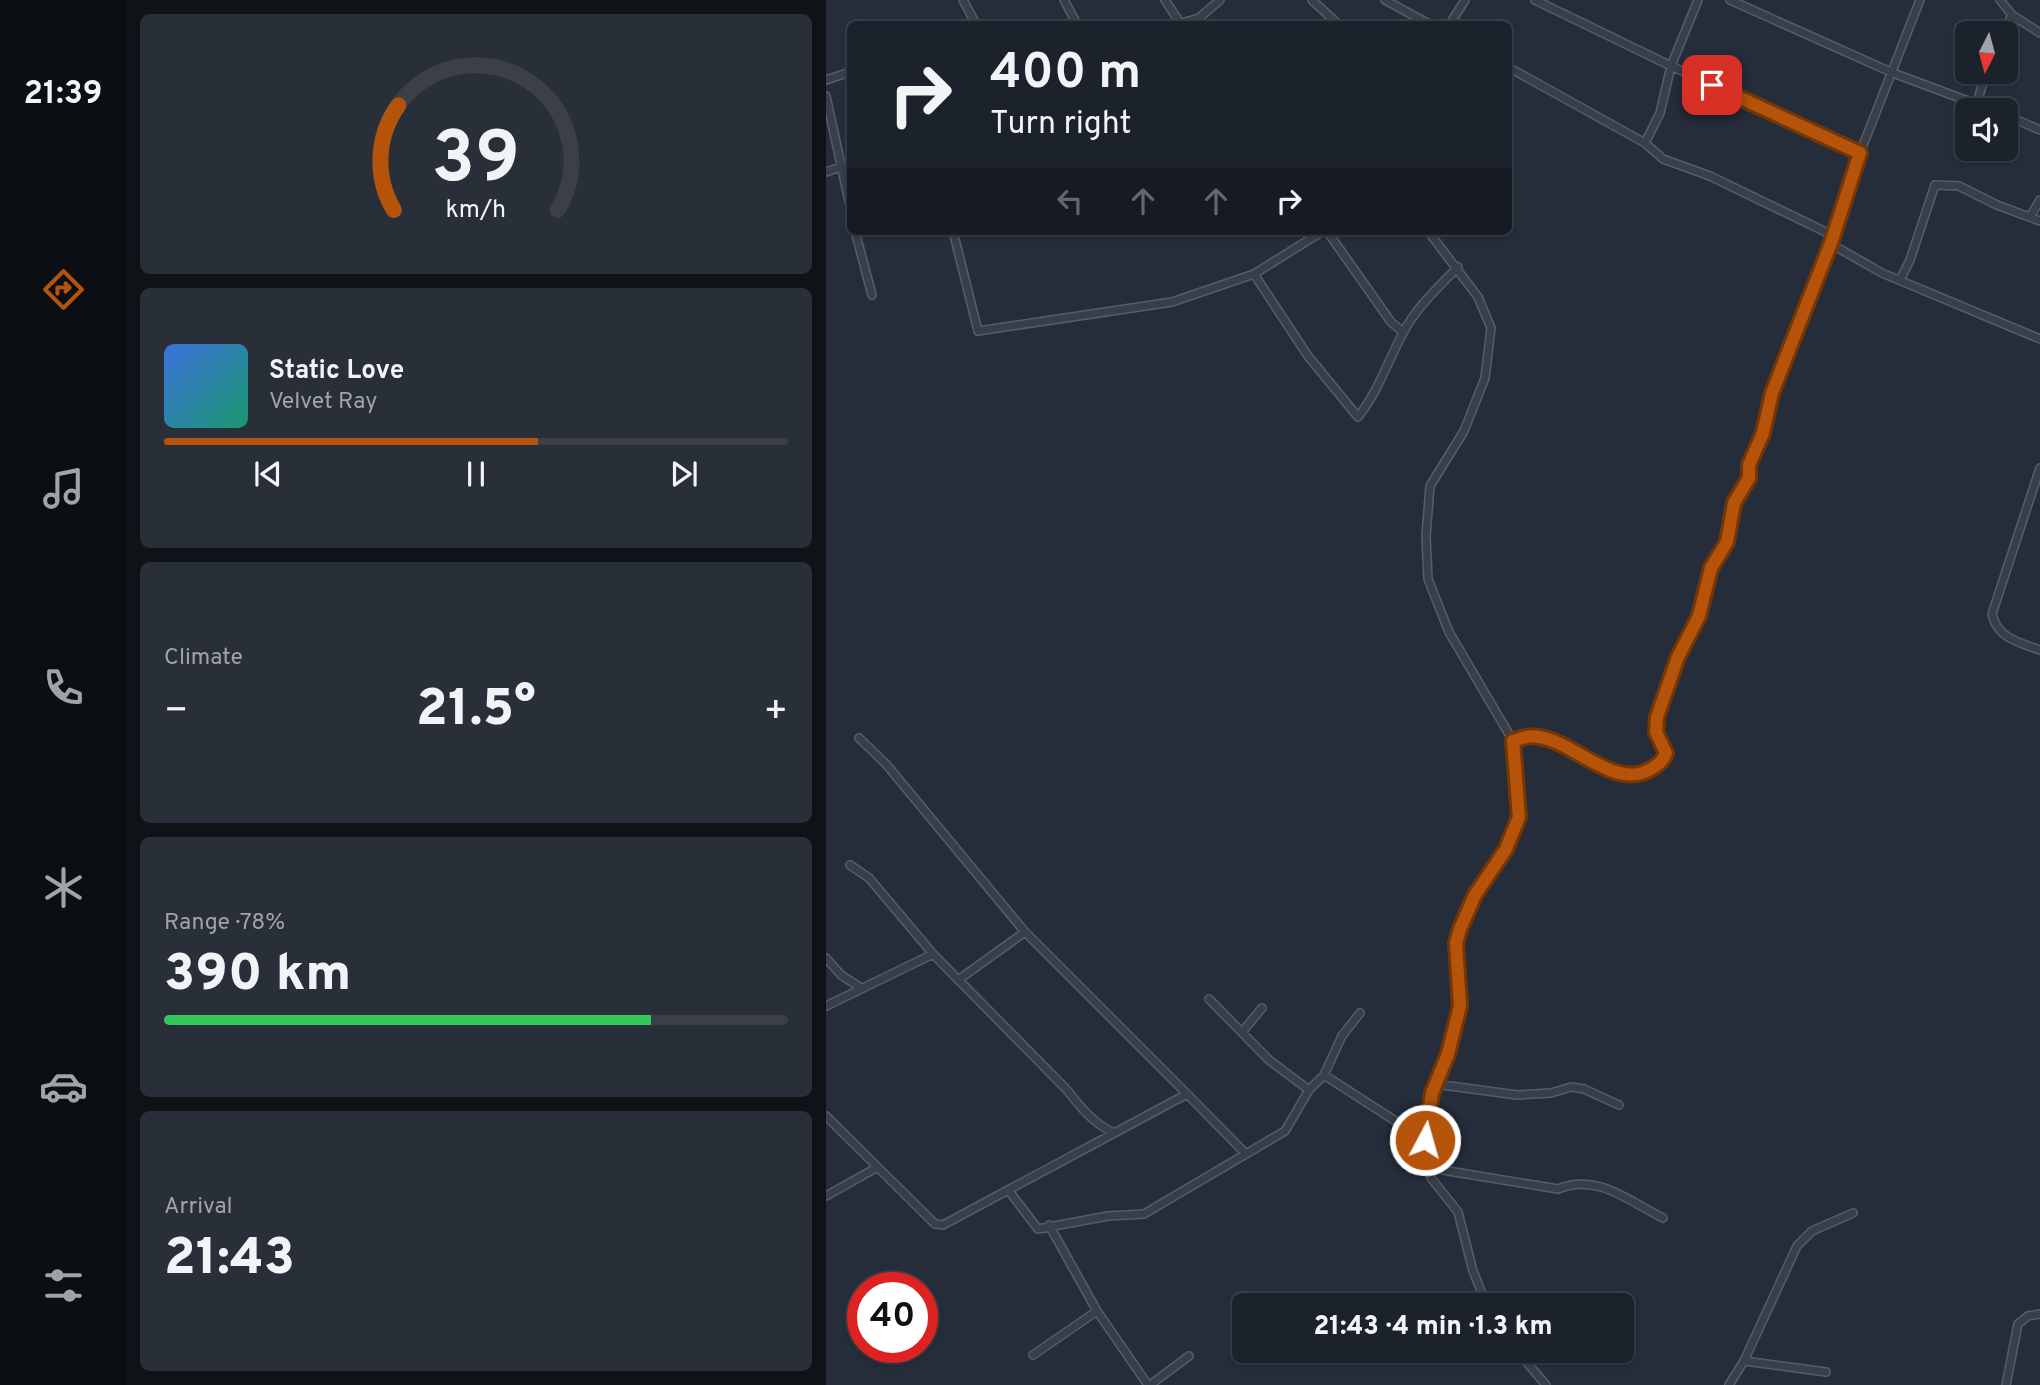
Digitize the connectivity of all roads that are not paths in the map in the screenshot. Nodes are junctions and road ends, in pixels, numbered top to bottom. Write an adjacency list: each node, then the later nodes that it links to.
1 (962, 0): 14 (street)
2 (1064, 0): 15 (street)
3 (1165, 0): 16 (street)
4 (1220, 0): 17 (street)
5 (1312, 0): 18 (street)
6 (1385, 0): 19 (street)
7 (1465, 0): 20 (street)
8 (1535, 0): 23 (street)
9 (1698, 0): 23 (street)
10 (1730, 0): 26 (street)
11 (1920, 0): 26 (street)
12 (2000, 0): 13 (street)
13 (2012, 15): 21 (street); 22 (street)
14 (974, 21)
15 (1075, 21)
16 (1177, 21)
17 (1189, 21)
18 (1335, 21)
19 (1424, 21)
20 (1452, 21)
21 (2009, 21)
22 (2039, 30)
23 (1671, 65): 35 (street); 36 (street)
24 (1512, 69): 35 (street)
25 (847, 73): 27 (street)
26 (1892, 74): 31 (street); 36 (street)
27 (826, 80)
28 (1982, 84): 30 (street)
29 (826, 96): 37 (street)
30 (1979, 96): 32 (street)
31 (1957, 98)
32 (1975, 98)
33 (2018, 120): 34 (street)
34 (2040, 130)
35 (1645, 143): 48 (street)
36 (1860, 153): 48 (street)
37 (843, 166): 38 (street); 39 (street)
38 (826, 172)
39 (847, 189)
40 (2040, 200): 41 (street)
41 (2030, 217): 42 (street); 51 (street)
42 (2040, 221)
43 (856, 235): 52 (street)
44 (954, 235): 50 (street)
45 (1318, 235): 50 (street)
46 (1328, 235): 53 (street)
47 (1432, 235): 49 (street)
48 (1832, 239): 51 (street); 58 (street)
49 (1458, 267): 53 (street); 58 (street)
50 (1254, 274): 53 (street)
51 (1900, 280): 54 (street)
52 (872, 295)
53 (1403, 332)
54 (2040, 339)
55 (2040, 468): 56 (street)
56 (2040, 650)
57 (859, 738): 60 (street)
58 (1513, 741): 71 (street)
59 (850, 865): 61 (street)
60 (1025, 932): 63 (street); 73 (street)
61 (933, 954): 63 (street); 64 (street)
62 (826, 958): 64 (street)
63 (958, 979): 76 (street)
64 (861, 988): 66 (street)
65 (1209, 999): 69 (street)
66 (826, 1006)
67 (1262, 1007): 69 (street)
68 (1360, 1013): 70 (street)
69 (1243, 1031): 72 (street)
70 (1324, 1075): 72 (street); 77 (street)
71 (1435, 1084): 74 (street); 77 (street)
72 (1309, 1090): 78 (street)
73 (1188, 1094): 76 (street); 78 (street)
74 (1619, 1105)
75 (826, 1116): 79 (street)
76 (1114, 1133): 81 (street)
77 (1425, 1140): 80 (street)
78 (1246, 1154): 85 (street)
79 (876, 1168): 81 (street); 82 (street)
80 (1430, 1168): 84 (street); 86 (street)
81 (1009, 1191): 85 (street)
82 (826, 1196)
83 (1853, 1213): 91 (street)
84 (1663, 1218)
85 (1049, 1225): 87 (street)
86 (1481, 1293)
87 (1097, 1311): 89 (street); 94 (street)
88 (2040, 1314): 97 (street)
89 (1032, 1355)
90 (1189, 1356): 94 (street)
91 (1744, 1361): 93 (street); 96 (street)
92 (1527, 1363): 95 (street)
93 (1826, 1372)
94 (1149, 1385)
95 (1546, 1385)
96 (1730, 1385)
97 (2006, 1385)

